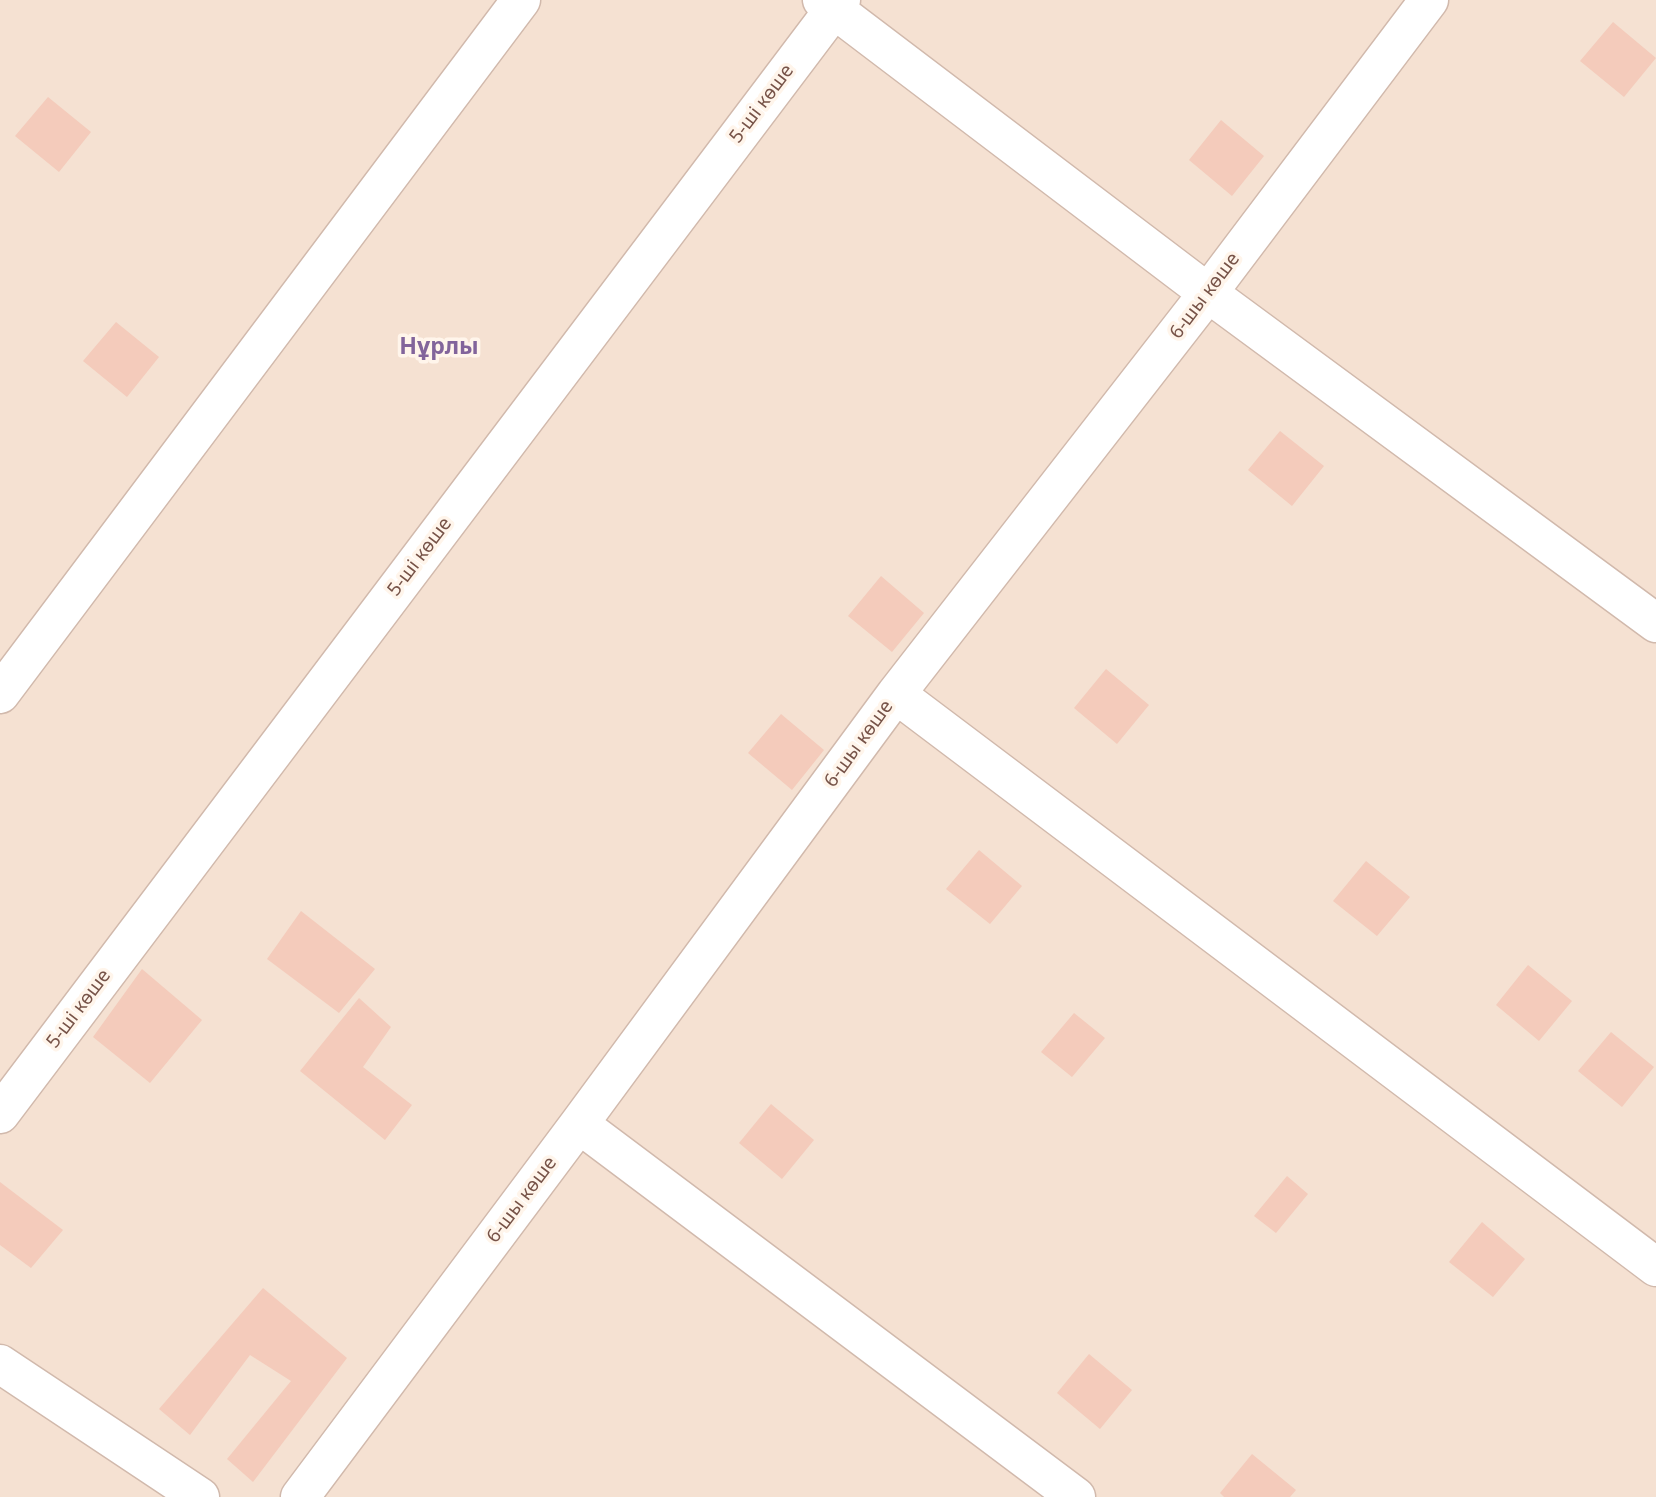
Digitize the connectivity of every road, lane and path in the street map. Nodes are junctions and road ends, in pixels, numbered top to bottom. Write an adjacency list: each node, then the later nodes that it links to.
1 (521, 0): 6 (lane)
2 (1429, 0): 4 (lane, 6-шы көше)
3 (832, 3): 4 (lane); 8 (lane, 5-ші көше)
4 (1208, 293): 5 (lane); 7 (lane, 6-шы көше)
5 (1656, 622)
6 (0, 694)
7 (896, 694): 9 (lane, 6-шы көше); 10 (lane)
8 (0, 1114)
9 (579, 1124): 13 (lane, 6-шы көше); 14 (lane)
10 (1656, 1268)
11 (0, 1364): 12 (lane)
12 (200, 1497)
13 (300, 1497)
14 (1076, 1497)

